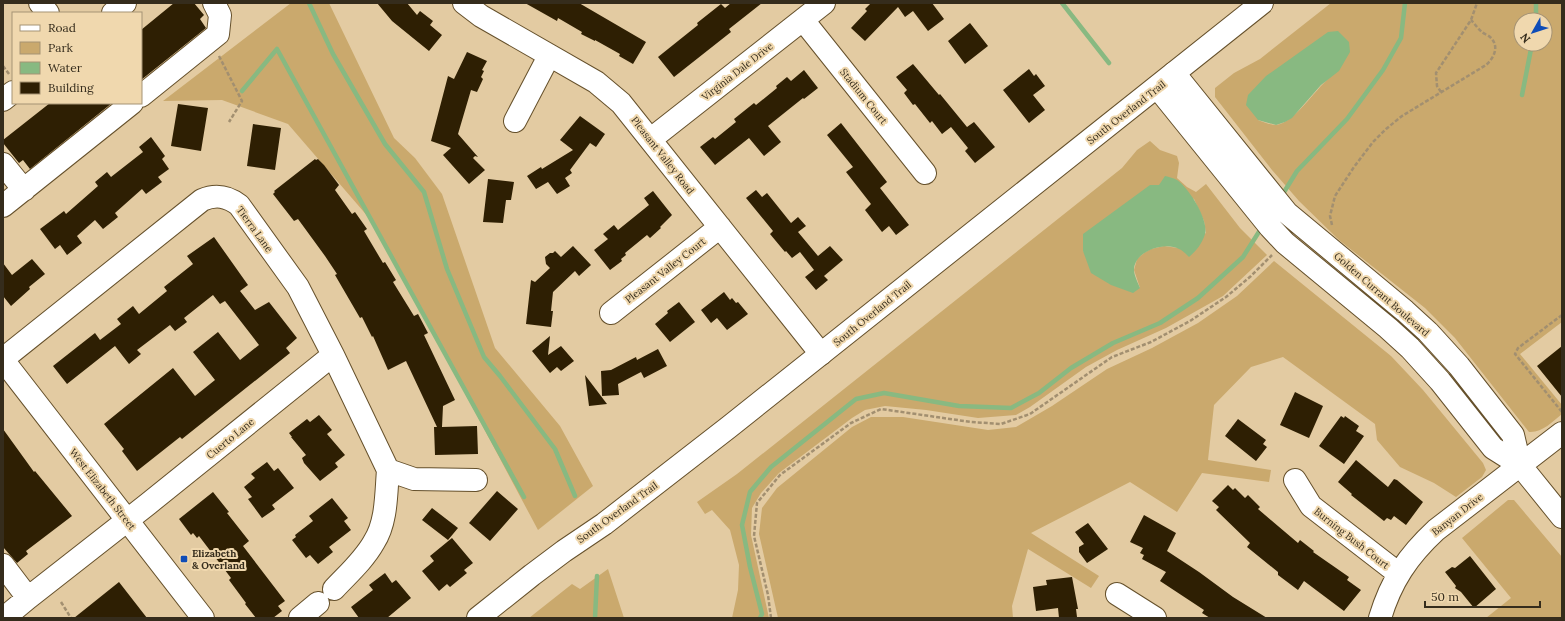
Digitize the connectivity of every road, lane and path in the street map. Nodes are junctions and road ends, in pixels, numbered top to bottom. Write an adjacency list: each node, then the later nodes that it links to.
1 (40, 3): 8 (street)
2 (125, 3): 9 (street)
3 (214, 3): 12 (street)
4 (464, 3): 13 (street, Pleasant Valley Road)
5 (824, 3): 10 (street, Virginia Dale Drive)
6 (1262, 3): 15 (street, South Overland Trail)
7 (1477, 3): 11 (path)
8 (47, 12)
9 (114, 12)
10 (803, 20): 24 (street, Virginia Dale Drive); 26 (street, Stadium Court)
11 (1471, 20): 18 (path); 18 (path)
12 (208, 42): 19 (street); 23 (path)
13 (549, 56): 22 (street); 24 (street, Pleasant Valley Road)
14 (3, 66): 16 (path)
15 (1174, 73): 17 (street, South Overland Trail); 29 (street, Golden Currant Boulevard)
16 (11, 83): 20 (street)
17 (1157, 87): 32 (street, Golden Currant Boulevard); 35 (street, South Overland Trail)
18 (1441, 92): 31 (path)
19 (142, 95)
20 (3, 100)
21 (131, 104): 27 (street)
22 (515, 121)
23 (229, 122)
24 (651, 139): 30 (street, Pleasant Valley Road)
25 (3, 164): 27 (street)
26 (925, 173)
27 (24, 190): 28 (street)
28 (3, 206)
29 (1295, 219): 32 (street); 40 (street, Golden Currant Boulevard)
30 (720, 227): 33 (street, Pleasant Valley Court); 35 (street, Pleasant Valley Road)
31 (1332, 230)
32 (1285, 243): 40 (street, Golden Currant Boulevard); 58 (path)
33 (611, 313)
34 (1562, 315): 38 (path)
35 (821, 354): 57 (street, South Overland Trail)
36 (333, 355): 37 (street, Tierra Lane); 41 (street, Tierra Lane); 45 (street, Cuerto Lane)
37 (5, 366): 45 (street, West Elizabeth Street)
38 (1562, 412)
39 (1562, 433): 40 (street, Banyan Drive)
40 (1520, 465): 44 (street, Golden Currant Boulevard); 47 (street, Banyan Drive)
41 (388, 470): 42 (street); 48 (street)
42 (476, 480)
43 (1295, 480): 47 (street, Burning Bush Court)
44 (1562, 517)
45 (127, 520): 50 (street, Cuerto Lane); 55 (street, West Elizabeth Street)
46 (3, 565): 50 (street)
47 (1399, 574): 60 (street, Banyan Drive)
48 (334, 589)
49 (1118, 594): 59 (street)
50 (28, 598): 53 (street, Cuerto Lane)
51 (61, 602): 54 (path)
52 (318, 604): 56 (street)
53 (4, 618)
54 (71, 618)
55 (203, 618)
56 (300, 618)
57 (478, 618)
58 (771, 618)
59 (1155, 618)
60 (1380, 618)

